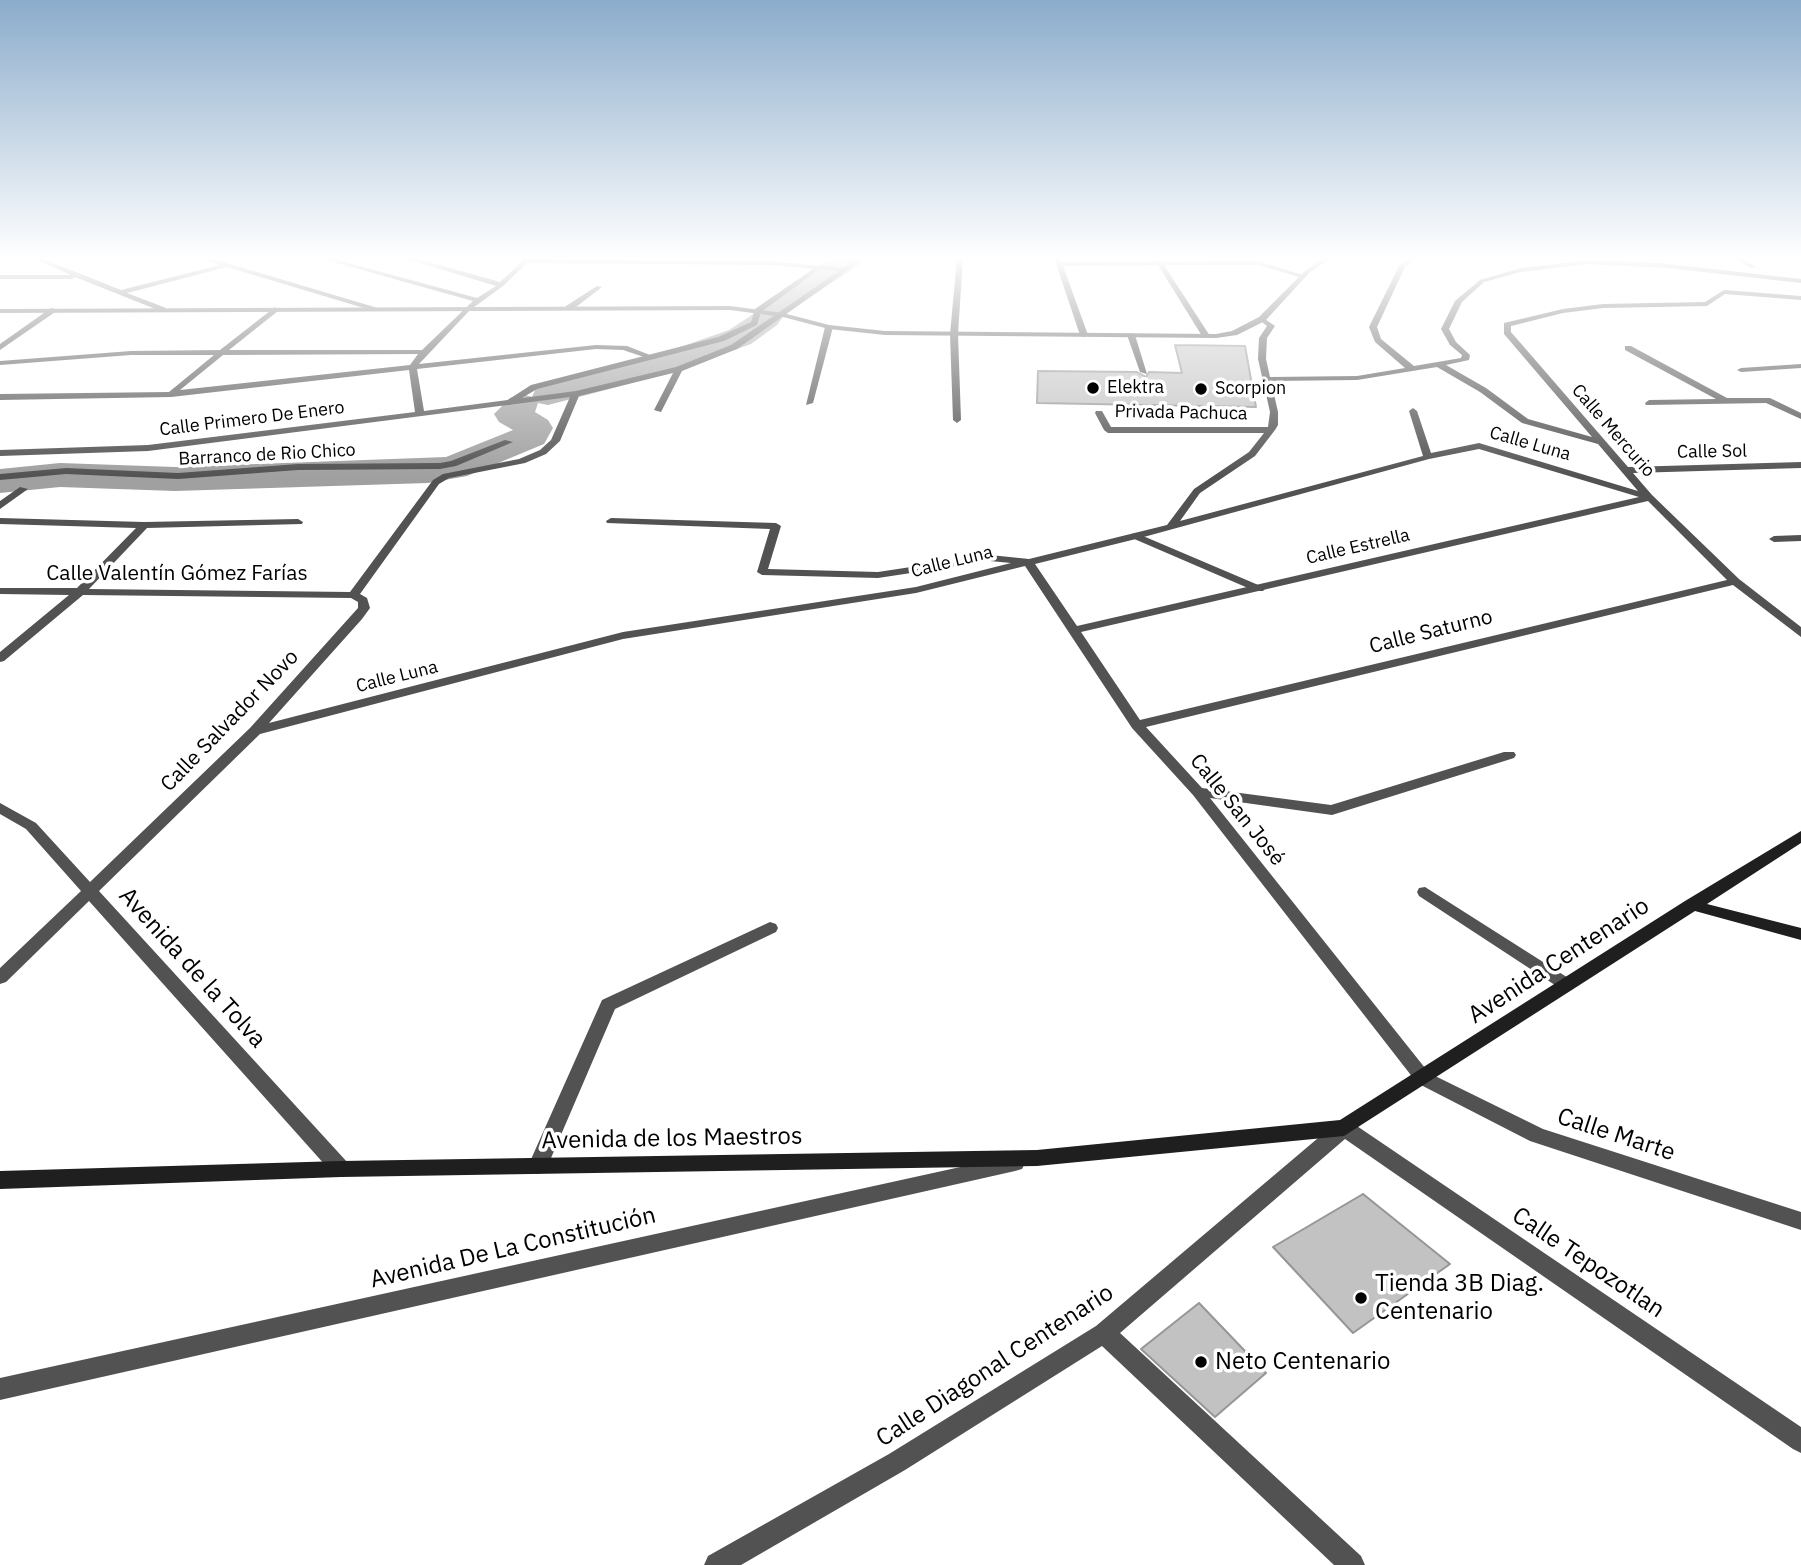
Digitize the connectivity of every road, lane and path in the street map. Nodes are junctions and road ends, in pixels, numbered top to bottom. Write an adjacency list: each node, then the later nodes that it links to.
1 (24, 331): 19 (street)
2 (247, 331): 21 (street)
3 (444, 331): 22 (street)
4 (738, 331): 23 (street, Calle Primero De Enero)
5 (759, 331): 29 (street, Calle Primero De Enero)
6 (828, 331): 41 (street)
7 (874, 331): 15 (street)
8 (1083, 331): 16 (street)
9 (1203, 331): 18 (street)
10 (1238, 331): 18 (street)
11 (1268, 331): 34 (street)
12 (1375, 331): 30 (street)
13 (1447, 331): 25 (street)
14 (1507, 331): 50 (street, Calle Mercurio)
15 (954, 334): 16 (street); 47 (street)
16 (1084, 335): 17 (street)
17 (1131, 335): 18 (street); 32 (street)
18 (1206, 336)
19 (0, 348)
20 (1628, 348): 38 (street)
21 (221, 352): 22 (street); 24 (street); 35 (street)
22 (424, 352): 27 (street)
23 (647, 357): 27 (street); 39 (street, Calle Primero De Enero)
24 (0, 363)
25 (1438, 364): 30 (street); 50 (street)
26 (1801, 366): 28 (street)
27 (413, 367): 35 (street); 45 (street)
28 (1784, 367): 31 (street); 33 (street)
29 (679, 369): 36 (street, Calle Primero De Enero); 42 (street)
30 (1412, 369): 34 (street)
31 (1741, 370)
32 (1144, 372)
33 (1801, 374)
34 (1266, 379): 48 (street)
35 (171, 394): 37 (street)
36 (576, 394): 39 (street, Calle Primero De Enero); 72 (street)
37 (0, 397)
38 (1725, 400): 40 (street); 46 (street)
39 (507, 403): 45 (street, Calle Primero De Enero)
40 (1649, 403)
41 (809, 404)
42 (658, 410)
43 (1413, 411): 52 (street)
44 (1099, 413): 48 (street, Privada Pachuca)
45 (420, 414): 51 (street, Calle Primero De Enero)
46 (1801, 416)
47 (957, 420)
48 (1271, 430): 63 (street)
49 (508, 442): 55 (street, Barranco de Rio Chico)
50 (1602, 442): 54 (street, Calle Mercurio)
51 (0, 453)
52 (1428, 457): 57 (street, Calle Luna); 63 (street, Calle Luna)
53 (1801, 465): 54 (street, Calle Sol)
54 (1624, 470): 57 (street, Calle Mercurio)
55 (23, 473): 56 (street, Barranco de Rio Chico); 58 (street)
56 (0, 477)
57 (1649, 497): 68 (street, Calle Mercurio); 69 (street, Calle Estrella)
58 (0, 506)
59 (611, 521): 67 (street)
60 (0, 522): 62 (street)
61 (298, 522): 62 (street)
62 (144, 525): 71 (street)
63 (1170, 527): 64 (street, Calle Luna)
64 (1136, 536): 67 (street, Calle Luna); 69 (street)
65 (1801, 538): 66 (street)
66 (1774, 539)
67 (1028, 562): 73 (street, Calle San José); 77 (street, Calle Luna)
68 (1735, 581): 74 (street, Calle Mercurio); 76 (street, Calle Saturno)
69 (1259, 589): 73 (street, Calle Estrella)
70 (0, 591): 71 (street, Calle Valentín Gómez Farías)
71 (79, 593): 72 (street, Calle Valentín Gómez Farías); 75 (street)
72 (353, 594): 77 (street, Calle Salvador Novo)
73 (1075, 630): 76 (street, Calle San José)
74 (1801, 634)
75 (0, 658)
76 (1137, 725): 79 (street, Calle San José)
77 (255, 731): 82 (street, Calle Salvador Novo)
78 (1509, 755): 79 (street)
79 (1198, 792): 89 (street, Calle San José)
80 (0, 808): 82 (street, Avenida de la Tolva)
81 (1801, 836): 84 (main road, Avenida Centenario)
82 (89, 892): 87 (street, Calle Salvador Novo); 93 (street, Avenida de la Tolva)
83 (1425, 892): 88 (street)
84 (1691, 905): 86 (main road); 88 (main road, Avenida Centenario)
85 (770, 928): 92 (street)
86 (1801, 934)
87 (0, 978)
88 (1567, 985): 89 (main road, Avenida Centenario)
89 (1423, 1078): 90 (main road, Avenida Centenario); 95 (street, Calle Marte)
90 (1344, 1128): 91 (main road, Avenida de los Maestros); 96 (street, Calle Diagonal Centenario); 98 (street, Calle Tepozotlan)
91 (1037, 1158): 92 (main road, Avenida de los Maestros); 97 (street, Avenida De La Constitución)
92 (538, 1166): 93 (main road, Avenida de los Maestros)
93 (341, 1169): 94 (main road, Avenida de los Maestros)
94 (0, 1180)
95 (1801, 1221)
96 (1104, 1333): 99 (street, Calle Diagonal Centenario); 100 (street)
97 (0, 1389)
98 (1801, 1441)
99 (717, 1565)
100 (1352, 1565)

